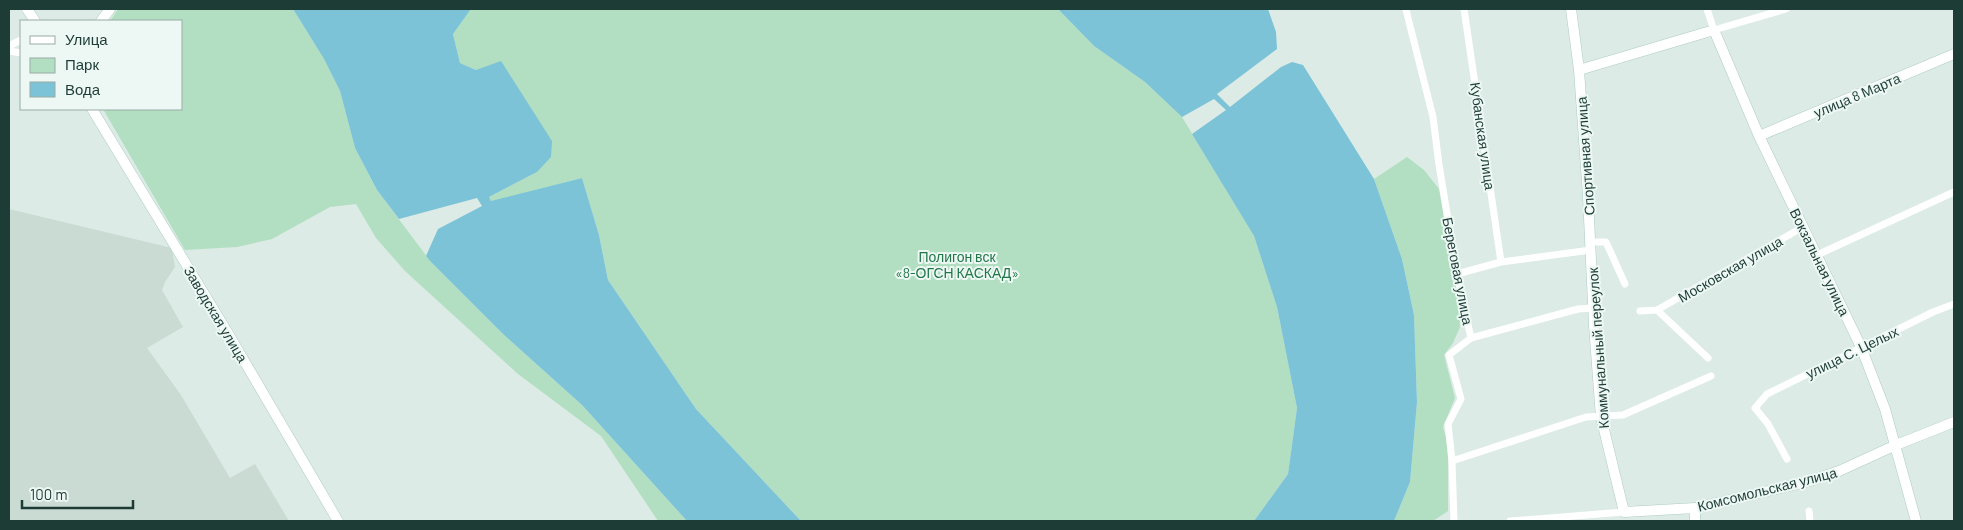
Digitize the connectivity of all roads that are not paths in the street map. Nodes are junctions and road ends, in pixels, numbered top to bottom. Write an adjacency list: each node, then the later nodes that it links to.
1 (110, 9): 7 (main road)
2 (1464, 9): 17 (street, Кубанская улица)
3 (1570, 9): 10 (main road, Спортивная улица)
4 (1707, 9): 8 (street, Вокзальная улица)
5 (1786, 9): 8 (street)
6 (1406, 10): 18 (street, Береговая улица)
7 (102, 20)
8 (1714, 30): 10 (main road); 12 (main road, Вокзальная улица)
9 (1954, 54): 12 (main road, улица 8 Марта)
10 (1579, 70): 15 (main road, Спортивная улица)
11 (93, 110): 36 (main road, Заводская улица)
12 (1759, 136): 14 (main road, Вокзальная улица)
13 (1954, 192): 16 (street)
14 (1803, 227): 16 (main road, Вокзальная улица); 22 (street, Московская улица)
15 (1591, 246): 17 (street); 19 (street); 21 (main road, Коммунальный переулок)
16 (1817, 255): 25 (main road, Вокзальная улица)
17 (1501, 262): 18 (street)
18 (1457, 274): 24 (street, Береговая улица)
19 (1625, 284)
20 (1954, 304): 25 (street, улица С. Целых)
21 (1593, 308): 24 (street); 28 (main road, Коммунальный переулок)
22 (1657, 310): 23 (street); 26 (street)
23 (1640, 311)
24 (1471, 338): 32 (street, Береговая улица)
25 (1861, 347): 30 (main road, Вокзальная улица); 31 (street, улица С. Целых)
26 (1708, 358)
27 (1711, 376): 28 (street)
28 (1601, 417): 32 (street); 35 (main road, Коммунальный переулок)
29 (1954, 422): 30 (main road, Комсомольская улица)
30 (1896, 444): 33 (main road, Комсомольская улица); 41 (main road, Вокзальная улица)
31 (1787, 459)
32 (1452, 461): 37 (street, Береговая улица)
33 (1695, 508): 35 (main road, Комсомольская улица); 39 (main road)
34 (1810, 511): 40 (street)
35 (1624, 512): 38 (street, Комсомольская улица)
36 (338, 521)
37 (1454, 521)
38 (1510, 521)
39 (1695, 521)
40 (1810, 521)
41 (1916, 521)

